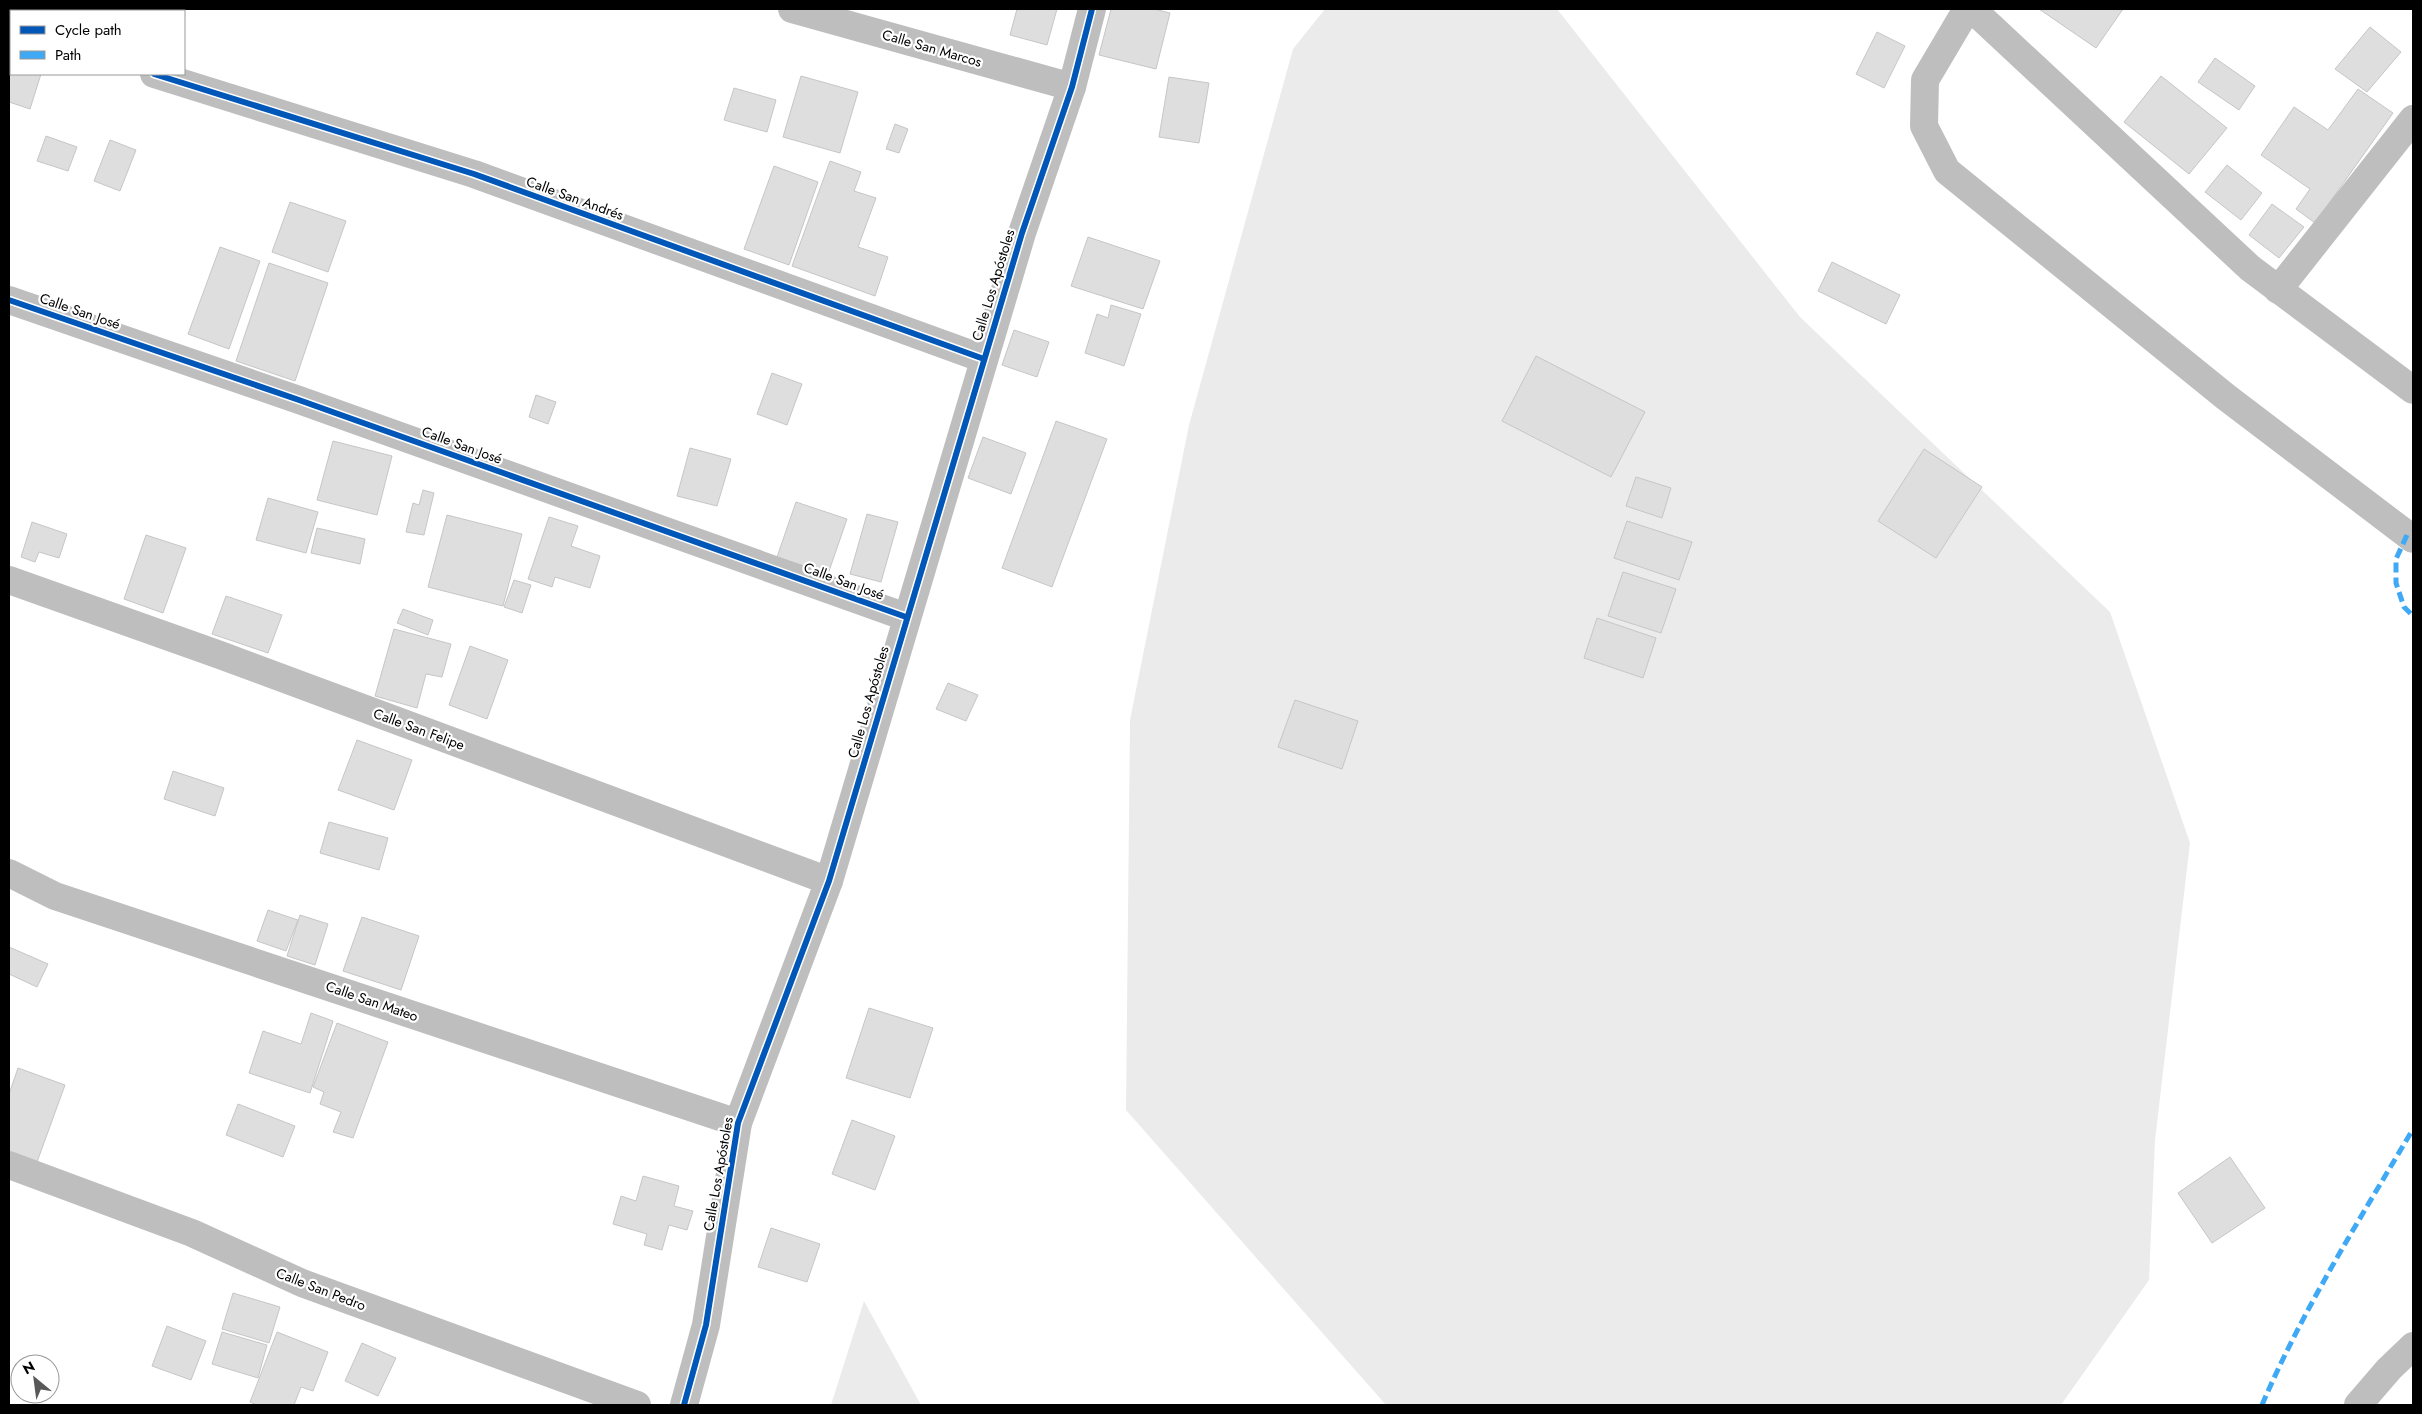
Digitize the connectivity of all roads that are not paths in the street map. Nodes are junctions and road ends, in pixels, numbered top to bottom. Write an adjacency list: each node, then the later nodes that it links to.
1 (792, 9): 6 (street, Calle San Marcos)
2 (1092, 9): 6 (street, Calle Los Apóstoles)
3 (1967, 9): 12 (street)
4 (1972, 9): 8 (street)
5 (157, 75): 10 (street, Calle San Andrés)
6 (1072, 87): 10 (street, Calle Los Apóstoles)
7 (2413, 119): 8 (street)
8 (2278, 290): 11 (street)
9 (9, 300): 14 (street, Calle San José)
10 (984, 359): 14 (street, Calle Los Apóstoles)
11 (2413, 390)
12 (2413, 539)
13 (9, 580): 16 (street, Calle San Felipe)
14 (906, 617): 16 (street, Calle Los Apóstoles)
15 (9, 873): 17 (street, Calle San Mateo)
16 (829, 881): 17 (street, Calle Los Apóstoles)
17 (738, 1123): 21 (street, Calle Los Apóstoles)
18 (9, 1165): 20 (street, Calle San Pedro)
19 (2413, 1346): 22 (street)
20 (637, 1405)
21 (684, 1405)
22 (2358, 1405)

